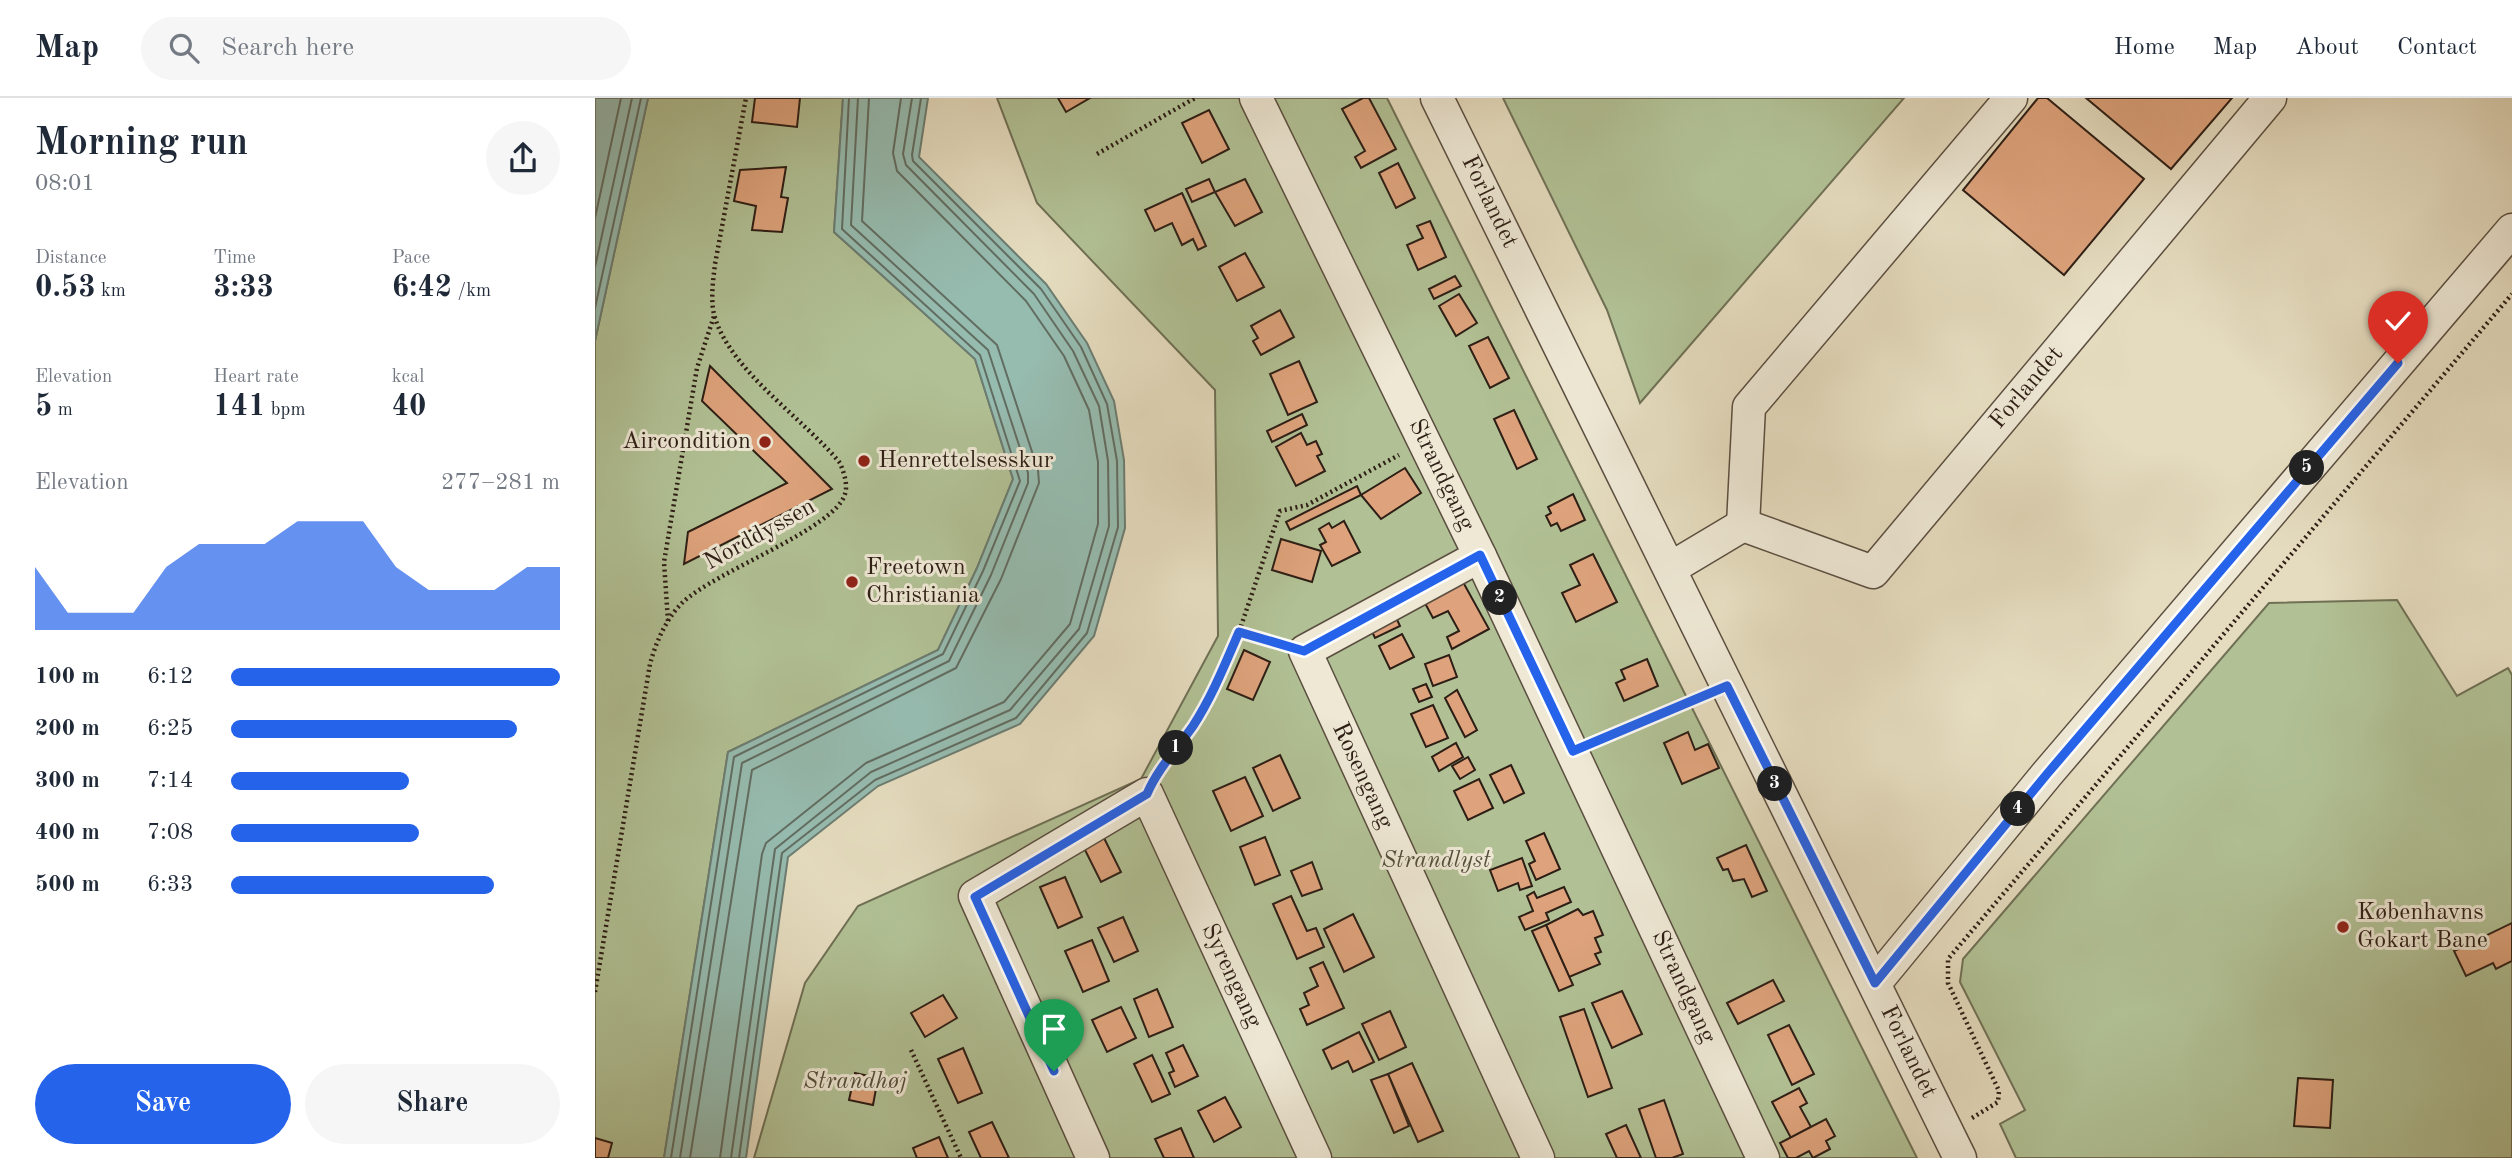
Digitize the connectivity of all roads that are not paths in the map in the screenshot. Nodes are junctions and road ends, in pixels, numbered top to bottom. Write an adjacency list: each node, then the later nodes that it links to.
1 (1256, 98): 7 (street, Strandgang)
2 (1437, 98): 8 (street, Forlandet)
3 (2011, 98): 6 (street)
4 (2270, 98): 6 (street, Forlandet)
5 (2507, 249): 9 (street)
6 (1743, 525): 8 (street)
7 (1480, 555): 13 (street, Rosengang); 14 (street, Strandgang)
8 (1671, 568): 9 (street, Forlandet)
9 (1875, 983): 10 (street, Forlandet)
10 (1953, 1145)
11 (1093, 1158): 12 (street, Syrengang)
12 (1315, 1158)
13 (1538, 1158)
14 (1763, 1158)

